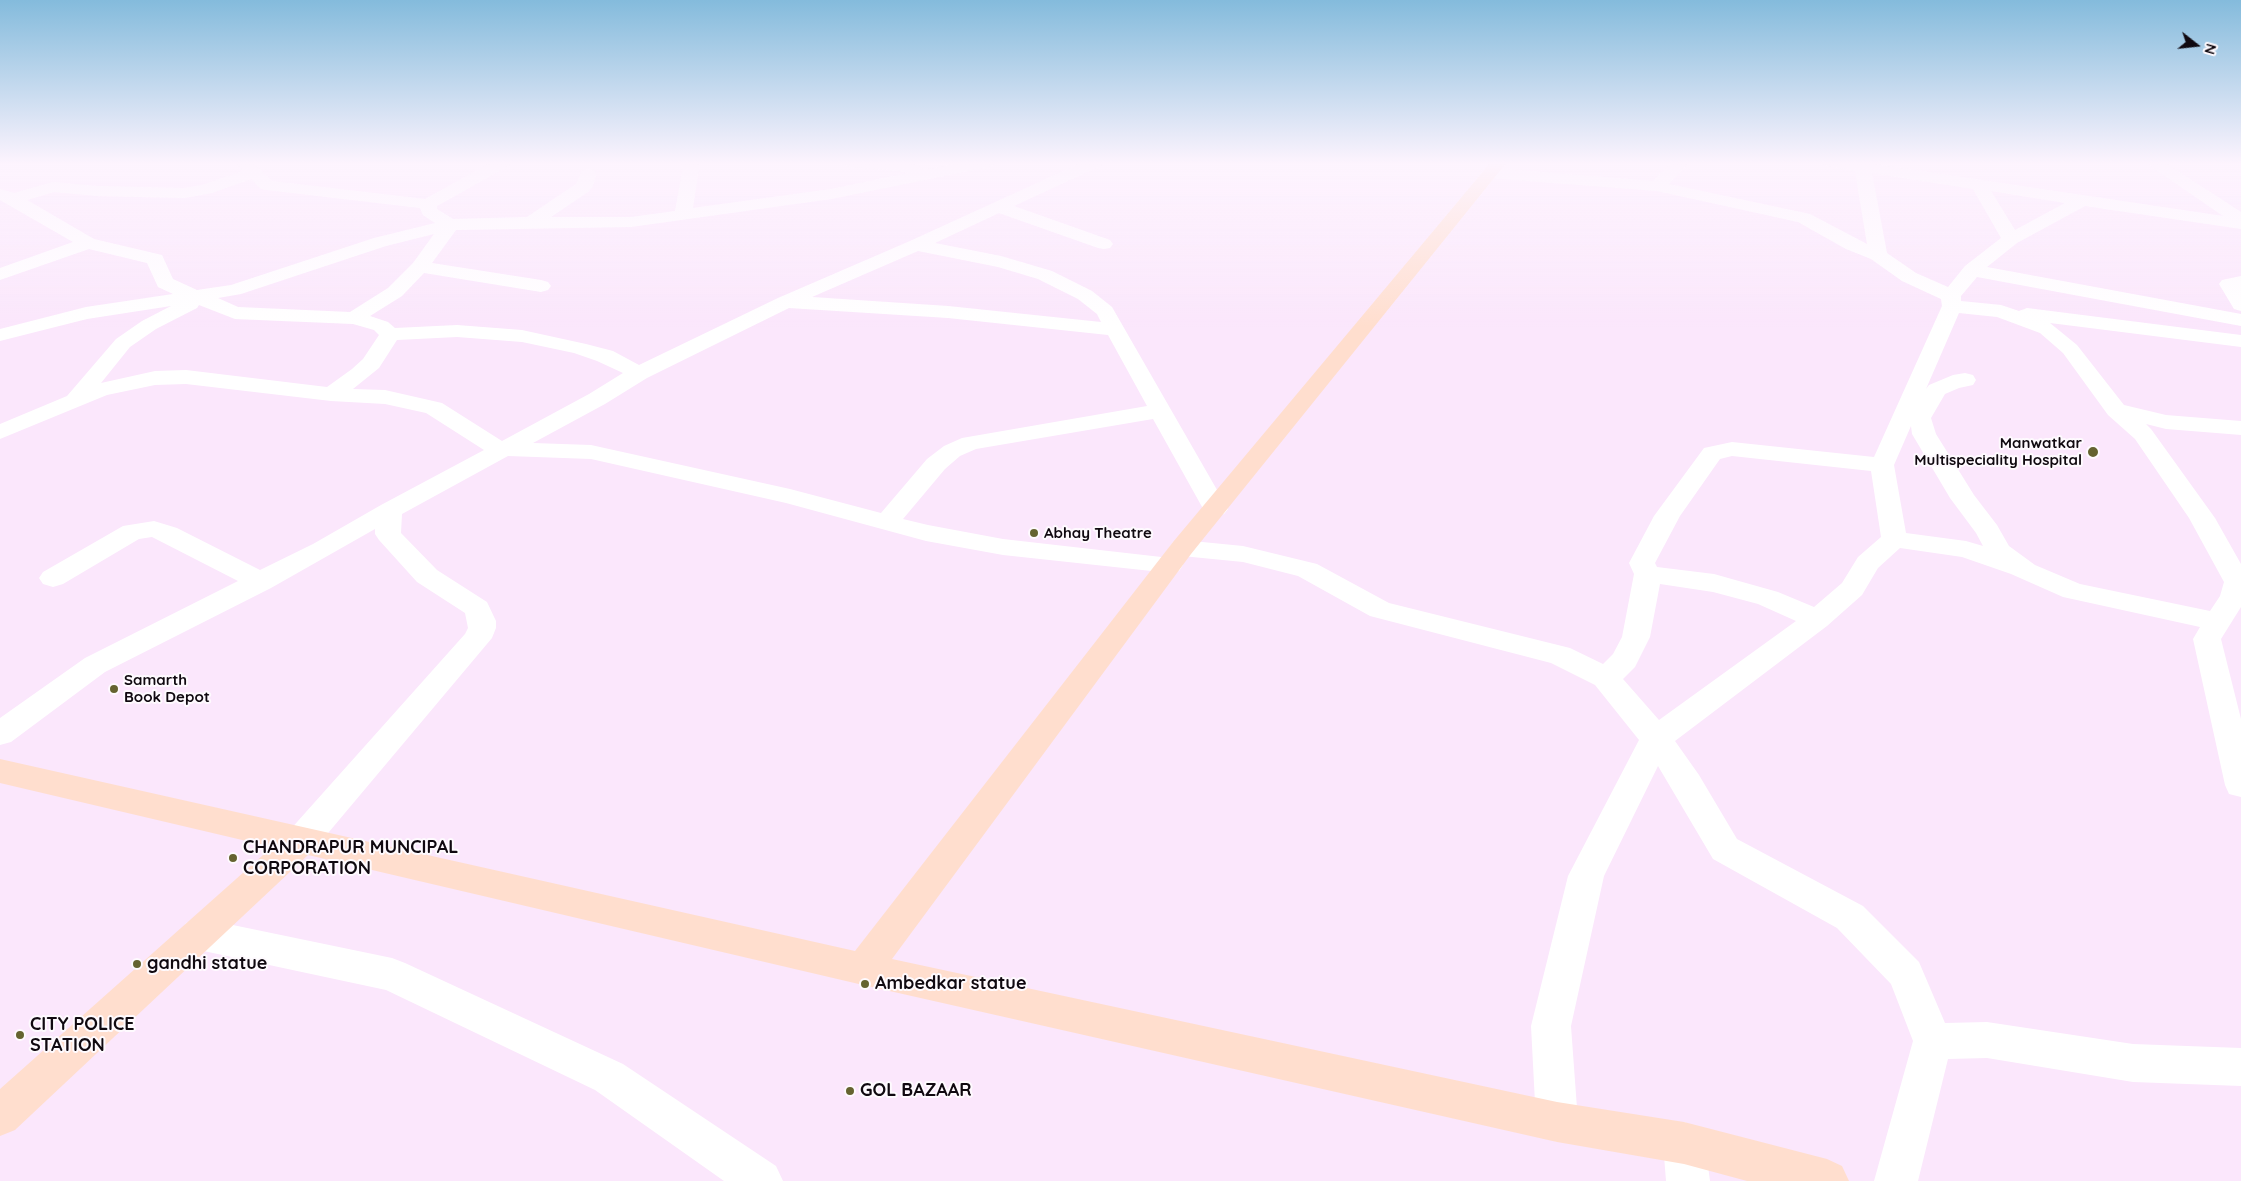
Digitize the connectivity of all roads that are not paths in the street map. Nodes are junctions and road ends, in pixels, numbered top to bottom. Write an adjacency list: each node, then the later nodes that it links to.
1 (43, 217): 17 (street)
2 (438, 217): 15 (street)
3 (539, 217): 13 (street)
4 (667, 217): 13 (street)
5 (977, 217): 19 (street)
6 (1028, 217): 18 (street)
7 (1454, 217): 49 (main road)
8 (1800, 217): 20 (street)
9 (1872, 217): 20 (street)
10 (1998, 217): 16 (street)
11 (2051, 217): 16 (street)
12 (2195, 217): 14 (street)
13 (529, 224): 15 (street)
14 (2241, 224)
15 (450, 226): 21 (street); 26 (street)
16 (2011, 239): 22 (street)
17 (88, 243): 23 (street); 26 (street)
18 (1104, 244)
19 (916, 245): 28 (street); 33 (street)
20 (1878, 255): 27 (street)
21 (420, 268): 25 (street); 31 (street)
22 (1972, 270): 27 (street); 32 (street)
23 (0, 274)
24 (2241, 282): 29 (street)
25 (541, 286)
26 (198, 297): 31 (street); 35 (street); 42 (street)
27 (1951, 301): 30 (street); 48 (street)
28 (784, 302): 33 (street); 38 (street)
29 (2241, 305)
30 (2001, 311): 36 (street); 43 (street)
31 (354, 318): 34 (street)
32 (2241, 320)
33 (1116, 330): 44 (street)
34 (390, 334): 37 (street); 38 (street)
35 (0, 335)
36 (2241, 341)
37 (371, 363): 40 (street); 41 (street)
38 (639, 373): 47 (street)
39 (1965, 380): 54 (street)
40 (331, 394): 41 (street); 42 (street)
41 (390, 398): 47 (street)
42 (76, 400): 46 (street)
43 (2116, 410): 45 (street); 58 (street)
44 (1160, 411): 49 (street); 51 (street)
45 (2241, 428)
46 (0, 432)
47 (500, 449): 50 (street); 51 (street)
48 (1882, 465): 52 (street); 55 (street)
49 (1215, 508): 53 (main road)
50 (390, 510): 57 (street); 67 (street)
51 (887, 522): 53 (street)
52 (1894, 539): 54 (street); 59 (street)
53 (1176, 556): 61 (street); 69 (main road)
54 (2025, 570): 60 (street)
55 (1648, 574): 59 (street); 61 (street)
56 (53, 578): 57 (street)
57 (261, 582): 62 (street)
58 (2238, 596): 60 (street)
59 (1818, 619): 63 (street)
60 (2218, 622): 64 (street)
61 (1606, 678): 63 (street)
62 (0, 734)
63 (1656, 738): 70 (street); 73 (street)
64 (2236, 741): 66 (street)
65 (0, 771): 67 (main road)
66 (2241, 785)
67 (301, 841): 68 (main road); 69 (main road)
68 (199, 934): 72 (main road); 75 (street)
69 (863, 969): 73 (main road)
70 (1932, 1041): 71 (street); 77 (street)
71 (2241, 1067)
72 (0, 1116)
73 (1557, 1122): 74 (main road)
74 (1686, 1162): 76 (main road)
75 (761, 1181)
76 (1827, 1181)
77 (1896, 1181)

